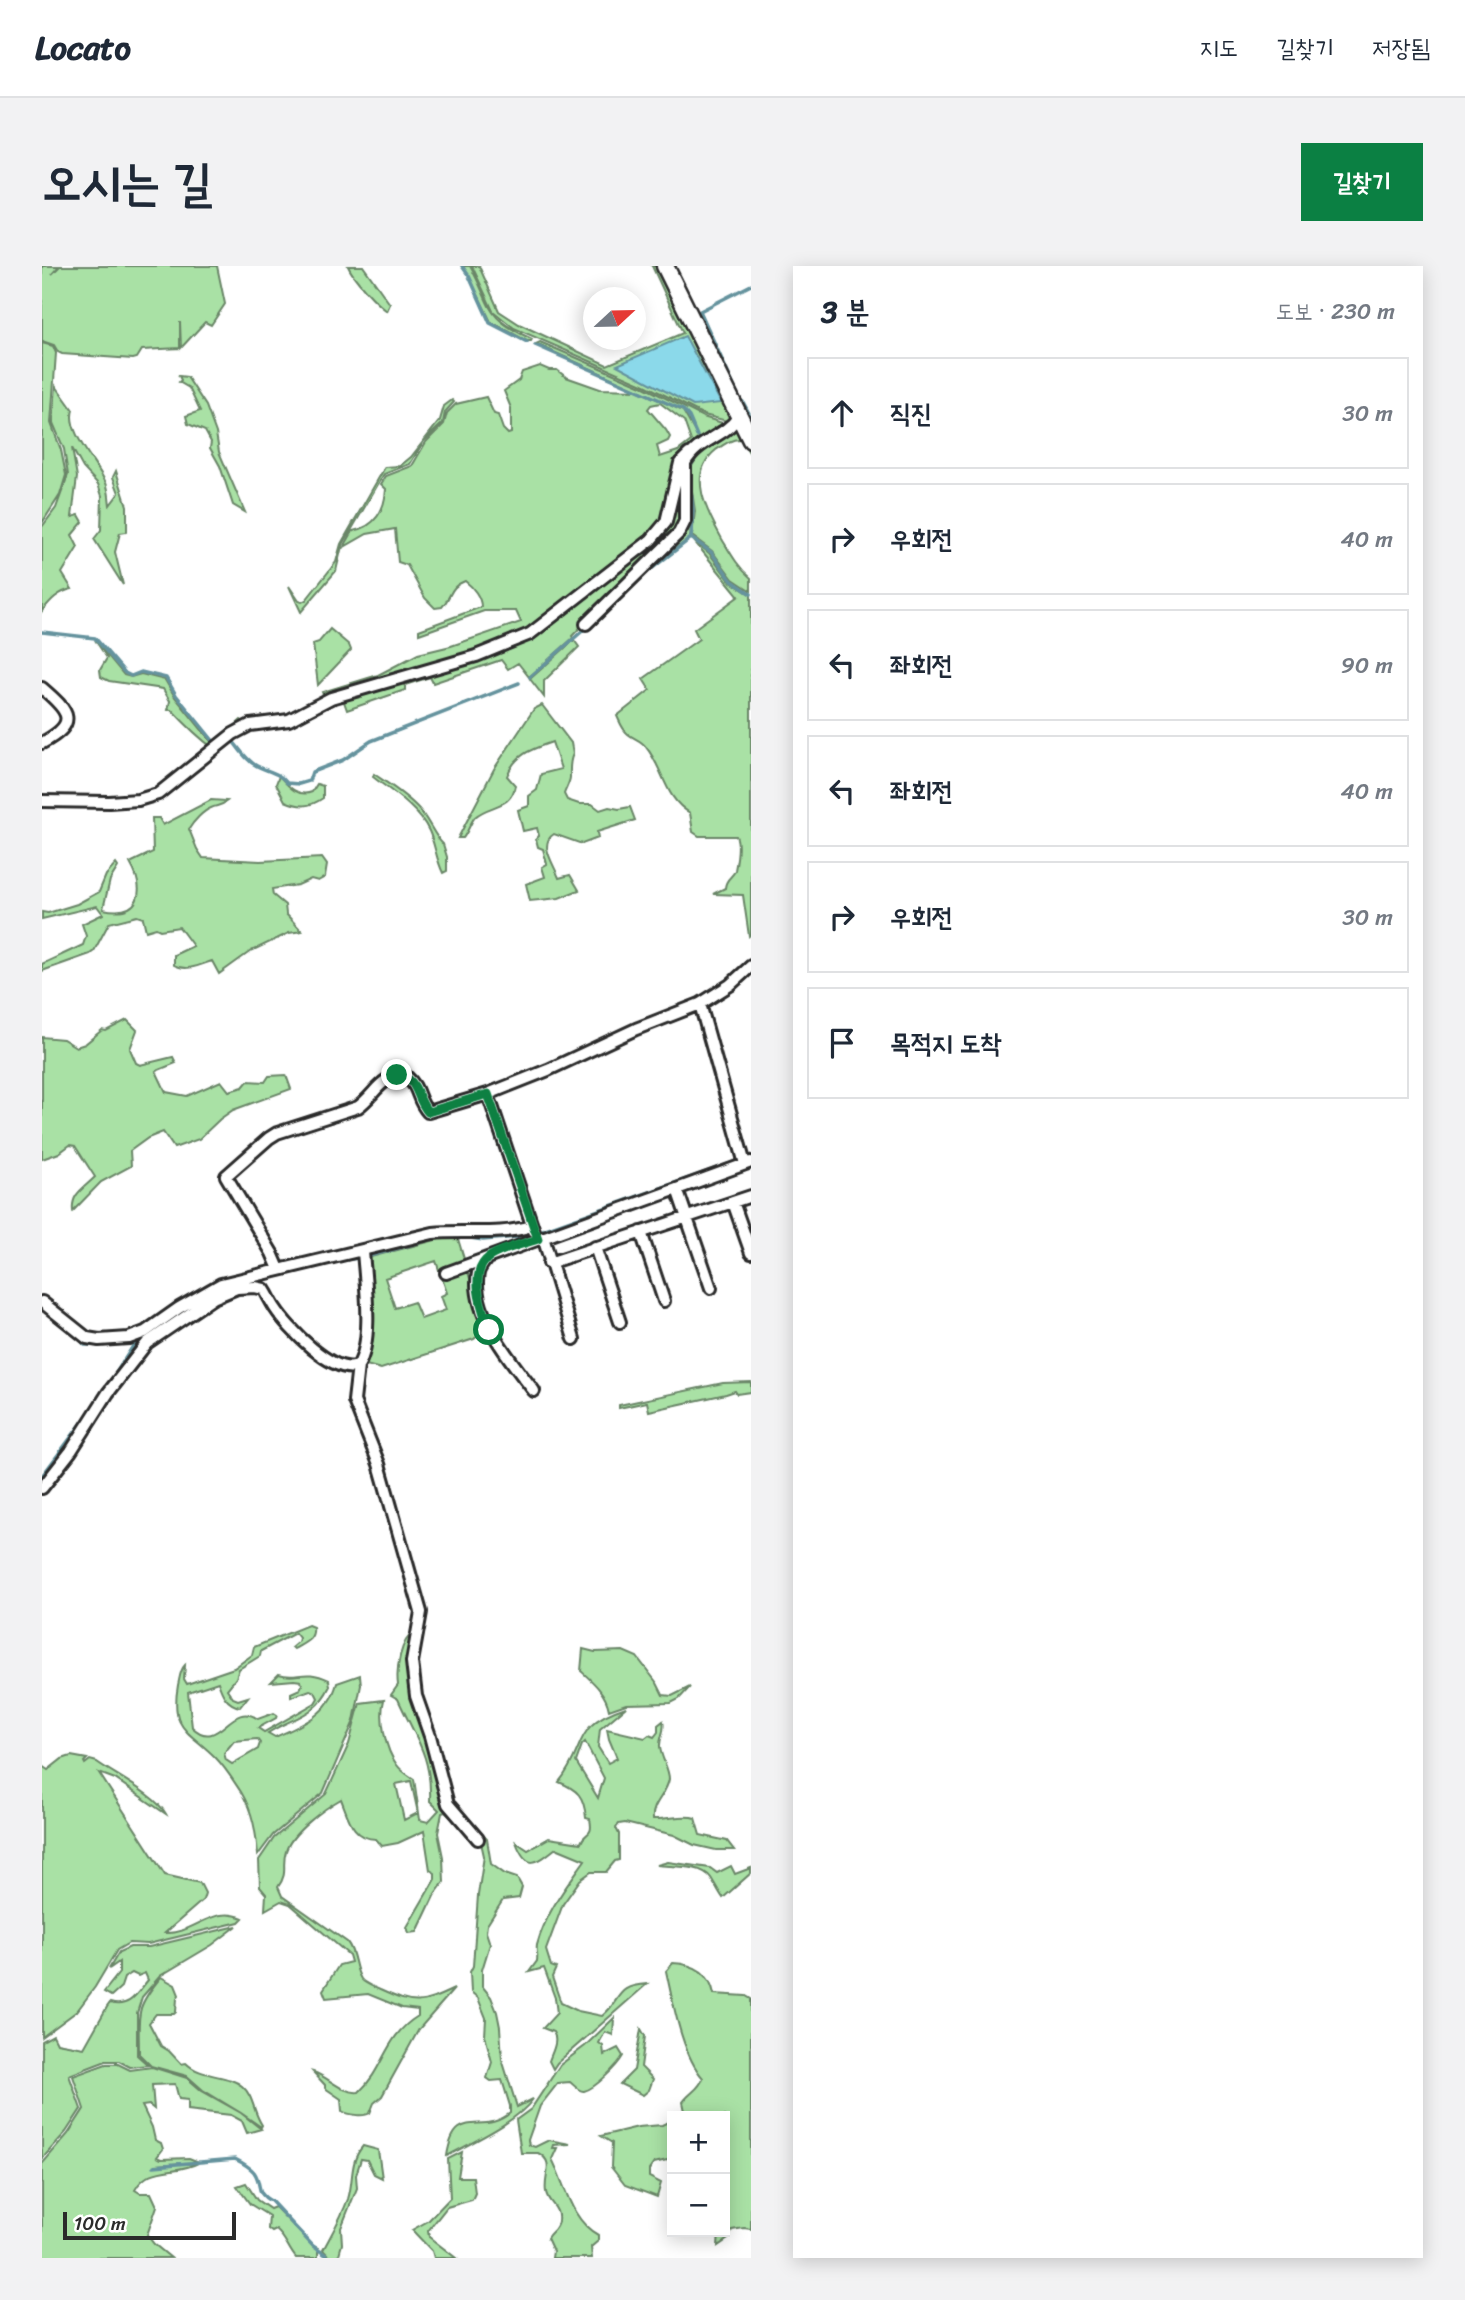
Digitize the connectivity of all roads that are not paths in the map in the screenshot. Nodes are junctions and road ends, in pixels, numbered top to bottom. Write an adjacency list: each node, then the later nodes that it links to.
1 (665, 266): 2 (street)
2 (738, 416): 3 (street); 4 (street)
3 (751, 440)
4 (689, 454): 5 (street); 8 (street)
5 (586, 624)
6 (42, 688): 7 (street)
7 (42, 743)
8 (42, 800)
9 (751, 965): 10 (street)
10 (700, 1004): 11 (street); 12 (street)
11 (488, 1094): 17 (street); 25 (street)
12 (748, 1163): 13 (street)
13 (677, 1189): 16 (street); 19 (street)
14 (751, 1196): 15 (street)
15 (733, 1202): 16 (street); 22 (street)
16 (686, 1217): 18 (street); 27 (street)
17 (532, 1226): 19 (street); 21 (street)
18 (641, 1232): 20 (street); 28 (street)
19 (540, 1238): 23 (street); 24 (street)
20 (595, 1247): 24 (street); 30 (street)
21 (363, 1251): 25 (street); 32 (street)
22 (751, 1253)
23 (486, 1258): 26 (street); 33 (street)
24 (549, 1263): 31 (street)
25 (279, 1269): 29 (street)
26 (446, 1273)
27 (711, 1288)
28 (664, 1301)
29 (42, 1302)
30 (620, 1322)
31 (574, 1339)
32 (358, 1366): 34 (street); 35 (street)
33 (534, 1391)
34 (42, 1488)
35 (478, 1839)

